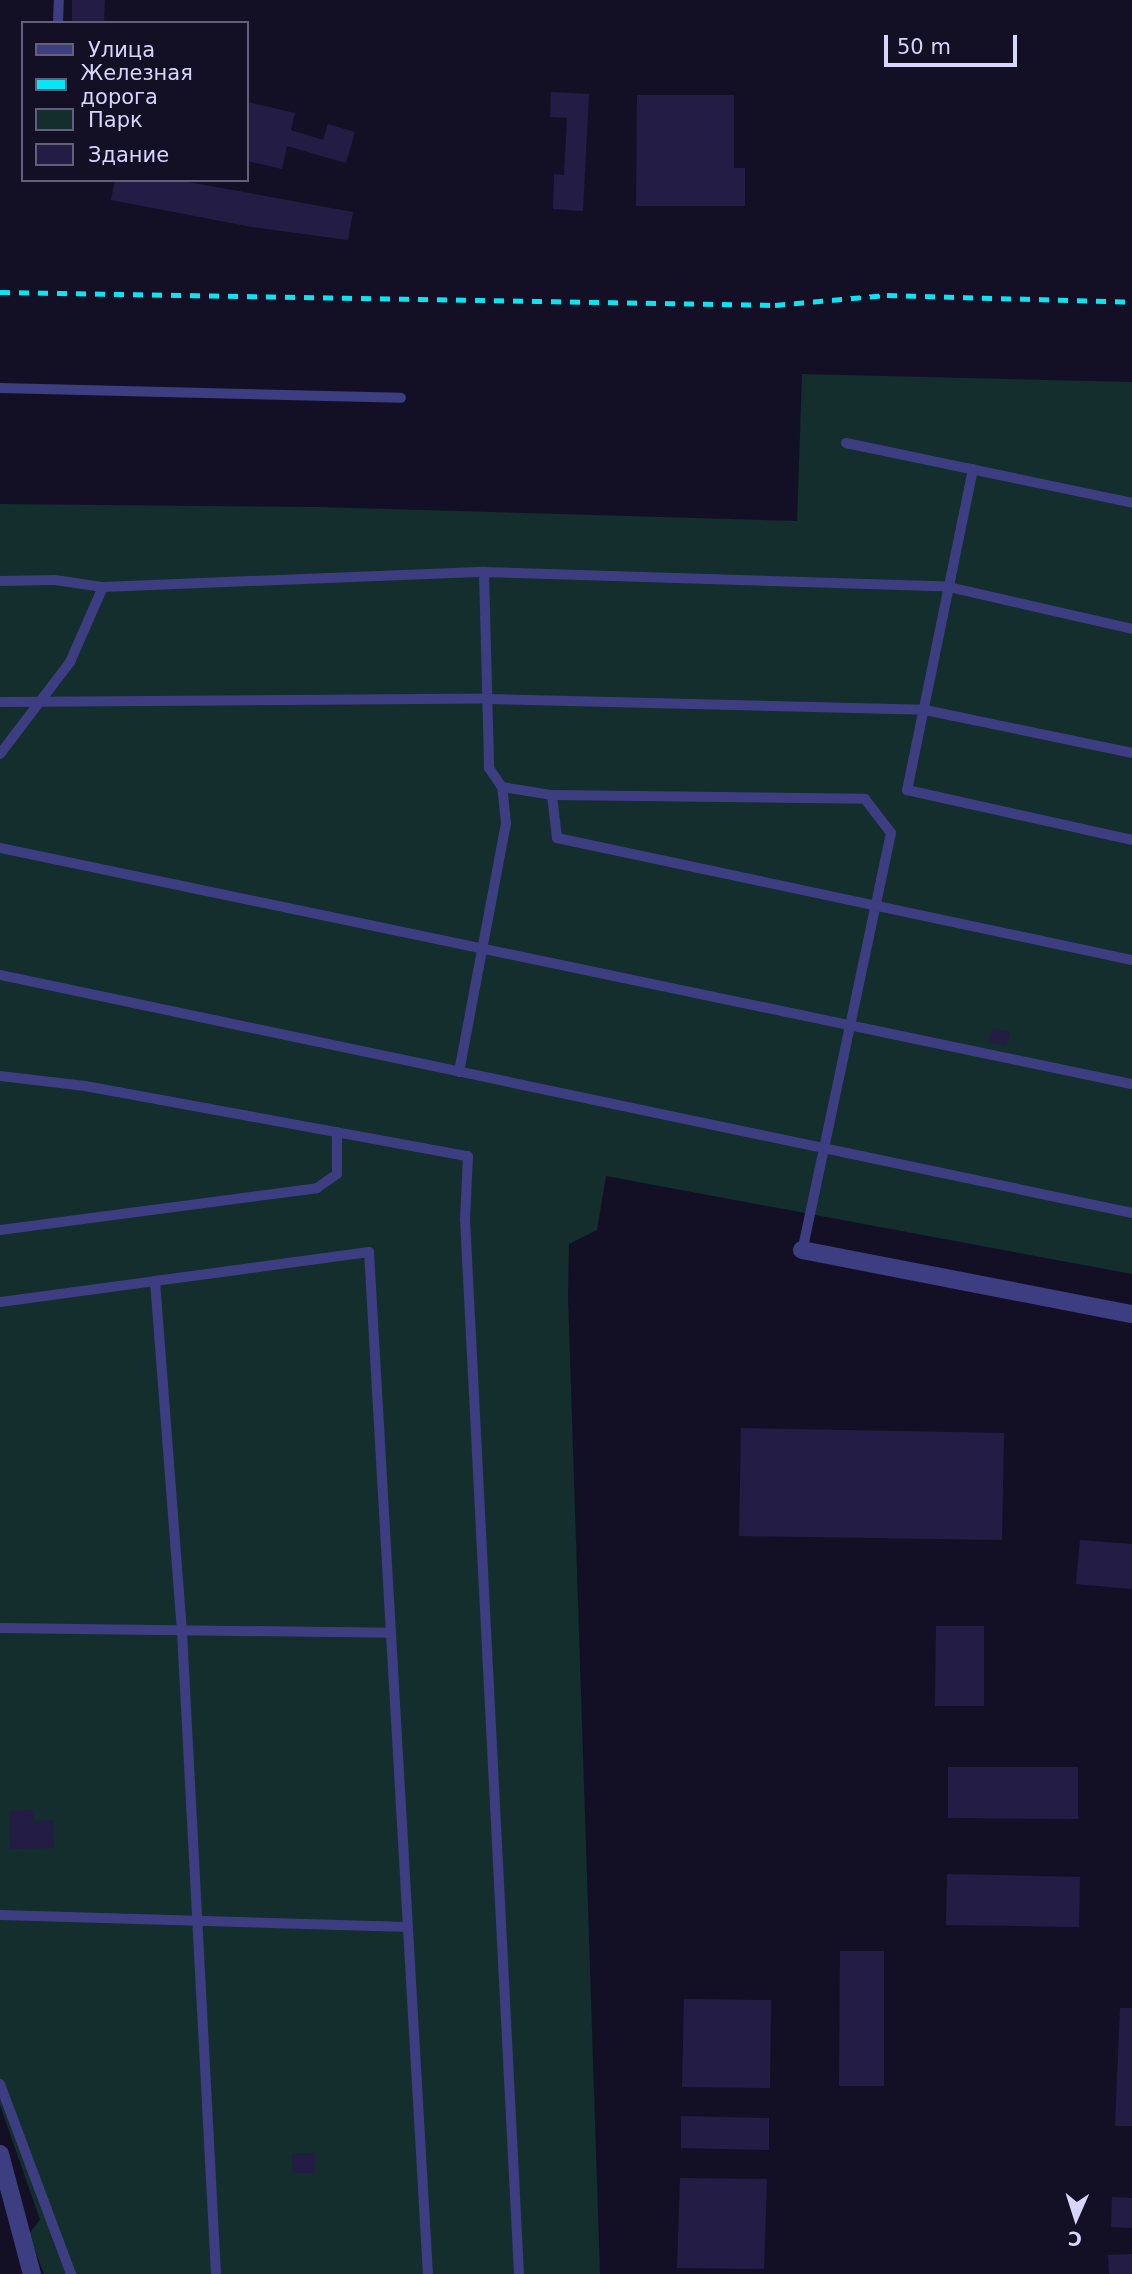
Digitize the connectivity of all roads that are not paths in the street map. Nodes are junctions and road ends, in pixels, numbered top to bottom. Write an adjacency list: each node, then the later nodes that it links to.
1 (59, 0): 2 (lane)
2 (58, 21)
3 (0, 388): 4 (lane)
4 (401, 398)
5 (846, 443): 6 (lane)
6 (973, 469): 7 (lane); 11 (lane)
7 (1132, 503)
8 (484, 572): 10 (lane); 11 (lane); 13 (lane)
9 (0, 581): 10 (lane)
10 (103, 587): 15 (lane)
11 (949, 587): 12 (lane); 16 (lane)
12 (1132, 629)
13 (488, 699): 15 (lane); 16 (lane); 19 (lane)
14 (0, 702): 15 (lane)
15 (42, 702): 18 (lane)
16 (925, 710): 17 (lane); 21 (lane)
17 (1132, 753)
18 (0, 754)
19 (502, 787): 20 (lane); 24 (lane)
20 (552, 795): 23 (lane); 23 (lane)
21 (1132, 840)
22 (0, 848): 24 (lane)
23 (876, 903): 25 (lane); 27 (lane)
24 (482, 949): 27 (lane); 28 (lane)
25 (1132, 960)
26 (0, 975): 28 (lane)
27 (849, 1026): 30 (lane); 32 (lane)
28 (459, 1072): 32 (lane)
29 (0, 1076): 31 (lane)
30 (1132, 1084)
31 (337, 1132): 34 (lane); 51 (lane)
32 (823, 1148): 33 (lane); 35 (lane)
33 (1132, 1213)
34 (0, 1230)
35 (802, 1250): 38 (street)
36 (155, 1281): 37 (lane); 40 (lane); 41 (lane)
37 (0, 1302)
38 (1132, 1314)
39 (0, 1628): 40 (lane)
40 (181, 1632): 41 (lane); 43 (lane)
41 (391, 1633): 44 (lane)
42 (0, 1915): 43 (lane)
43 (196, 1924): 44 (lane); 49 (lane)
44 (408, 1927): 50 (lane)
45 (0, 2084): 48 (lane)
46 (1, 2161): 47 (street)
47 (32, 2274)
48 (71, 2274)
49 (216, 2274)
50 (428, 2274)
51 (519, 2274)

